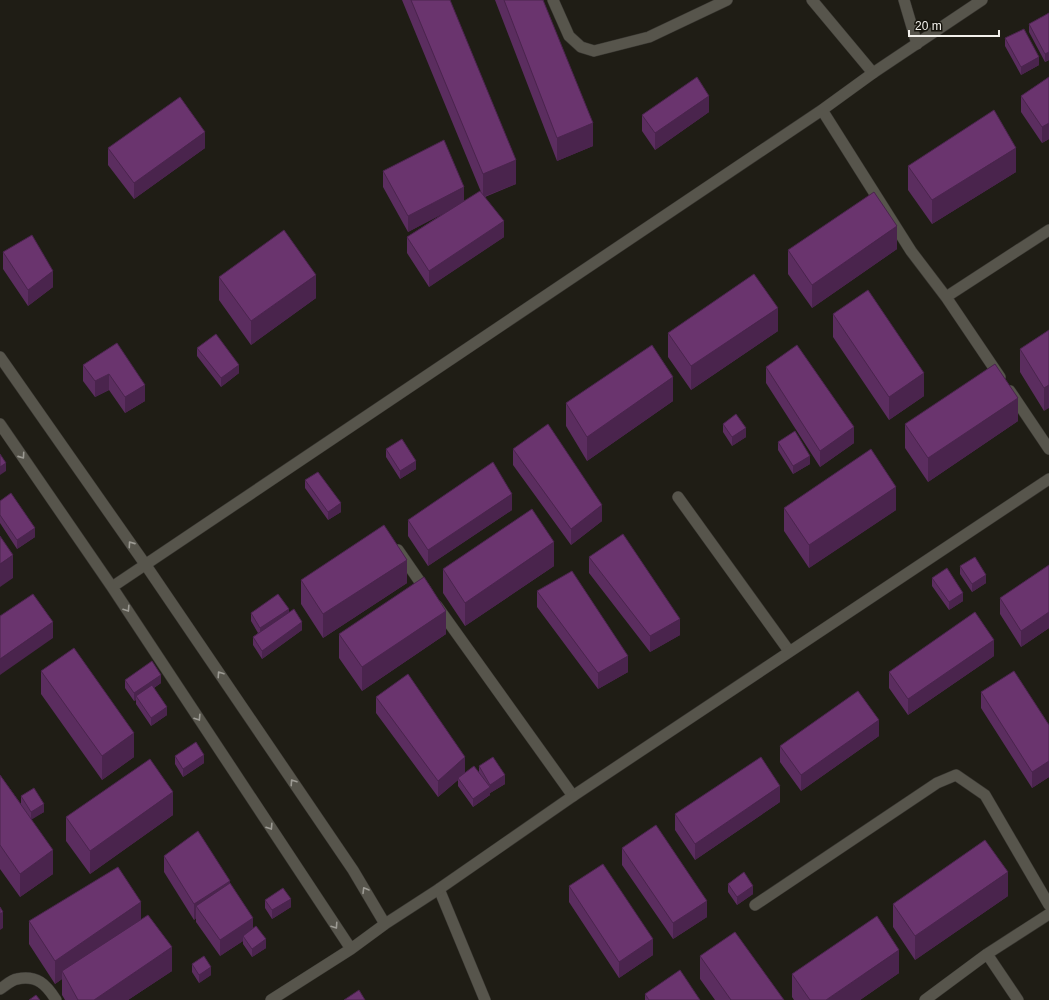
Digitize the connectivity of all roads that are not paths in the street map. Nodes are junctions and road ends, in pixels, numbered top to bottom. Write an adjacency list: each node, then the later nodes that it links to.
1 (553, 0): 2 (street)
2 (727, 0)
3 (812, 0): 7 (street)
4 (904, 0): 6 (street)
5 (982, 0): 6 (street)
6 (917, 44): 7 (street)
7 (873, 74): 8 (street)
8 (822, 110): 10 (street); 17 (street)
9 (1049, 230): 10 (street)
10 (946, 297): 13 (street)
11 (0, 358): 17 (street, one-way to 11)
12 (0, 424): 18 (street, one-way to 18)
13 (1049, 449)
14 (1049, 479): 19 (street)
15 (678, 496): 19 (street)
16 (397, 548): 20 (street)
17 (145, 564): 18 (street); 25 (street, one-way to 17)
18 (112, 587): 26 (street, one-way to 26)
19 (789, 651): 20 (street)
20 (572, 796): 21 (street)
21 (439, 889): 25 (street); 31 (street)
22 (1049, 904): 23 (street)
23 (755, 905)
24 (1049, 914): 27 (street)
25 (385, 924): 26 (street)
26 (351, 949): 30 (street)
27 (987, 954): 32 (street); 33 (street)
28 (0, 989): 29 (street)
29 (56, 1000)
30 (270, 1000)
31 (485, 1000)
32 (925, 1000)
33 (1018, 1000)

